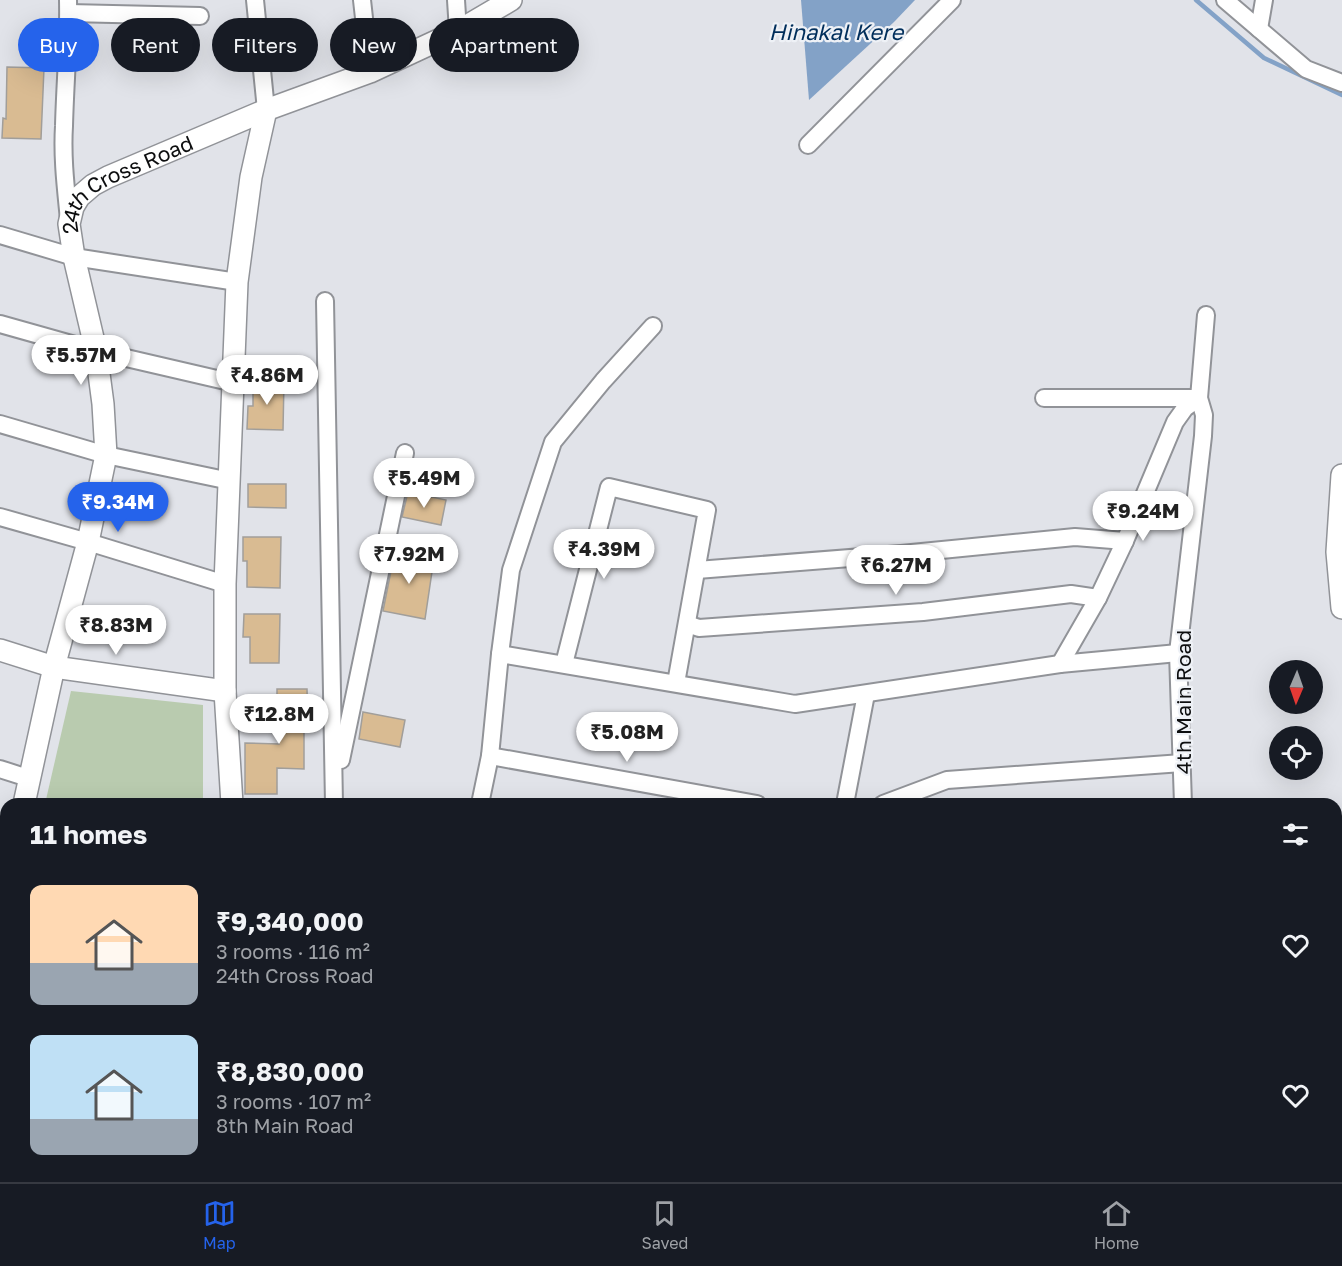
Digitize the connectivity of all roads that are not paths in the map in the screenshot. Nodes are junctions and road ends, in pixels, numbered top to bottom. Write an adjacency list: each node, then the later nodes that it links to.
1 (255, 0): 16 (street)
2 (362, 0): 10 (street)
3 (456, 0): 11 (street)
4 (512, 0): 12 (street, 24th Cross Road)
5 (952, 0): 17 (street)
6 (1225, 0): 13 (street)
7 (1264, 0): 13 (street)
8 (69, 6): 9 (street); 18 (street)
9 (200, 16)
10 (364, 18)
11 (457, 18)
12 (481, 18)
13 (1259, 29): 15 (street)
14 (370, 72): 16 (street, 24th Cross Road)
15 (1342, 83)
16 (266, 110): 18 (street, 24th Cross Road); 21 (street)
17 (808, 145)
18 (69, 224): 20 (street, 24th Cross Road)
19 (0, 235): 20 (street)
20 (74, 257): 21 (street); 26 (street, 24th Cross Road)
21 (237, 282): 27 (street)
22 (325, 301): 56 (street)
23 (1206, 315): 29 (street, 4th Main Road)
24 (0, 324): 26 (street)
25 (653, 326): 45 (street)
26 (96, 351): 27 (street); 32 (street, 24th Cross Road)
27 (234, 383): 34 (street)
28 (1044, 398): 29 (street)
29 (1199, 398): 36 (street); 44 (street, 4th Main Road)
30 (0, 424): 32 (street)
31 (405, 453): 56 (street)
32 (106, 455): 34 (street); 37 (street, 24th Cross Road)
33 (1342, 475): 41 (street)
34 (230, 481): 39 (street)
35 (0, 517): 37 (street)
36 (1125, 541): 38 (street); 40 (street)
37 (88, 542): 39 (street); 48 (street, 24th Cross Road)
38 (697, 570): 42 (street); 46 (street)
39 (225, 585): 50 (street)
40 (1098, 598): 42 (street); 47 (street)
41 (1342, 608)
42 (687, 624): 49 (street)
43 (0, 650): 48 (street)
44 (1179, 653): 47 (street); 53 (street, 4th Main Road)
45 (500, 654): 46 (street); 52 (street)
46 (564, 664): 49 (street)
47 (1060, 664): 51 (street)
48 (54, 667): 50 (street); 55 (street, 24th Cross Road)
49 (676, 683): 51 (street)
50 (225, 691): 58 (street)
51 (866, 694): 61 (street)
52 (490, 756): 59 (street); 60 (street)
53 (1182, 763): 62 (street); 63 (street, 4th Main Road)
54 (0, 769): 55 (street)
55 (30, 778): 57 (street, 24th Cross Road)
56 (334, 797)
57 (25, 798)
58 (231, 798)
59 (481, 798)
60 (724, 798)
61 (846, 798)
62 (899, 798)
63 (1183, 798)

